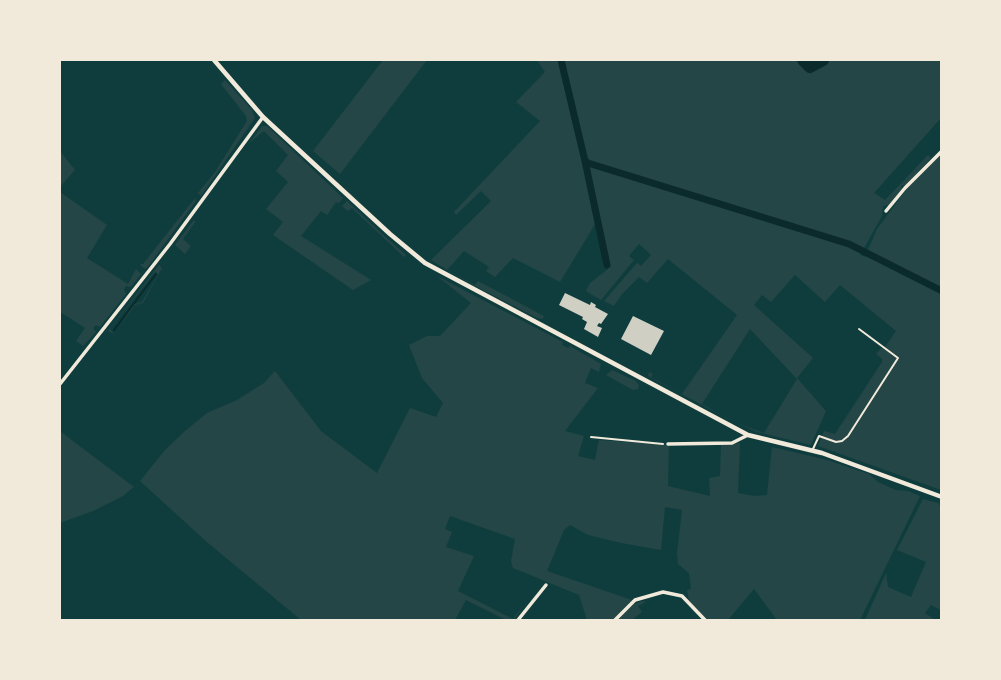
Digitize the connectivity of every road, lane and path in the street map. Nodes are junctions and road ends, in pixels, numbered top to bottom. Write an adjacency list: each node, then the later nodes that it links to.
1 (214, 60): 2 (street)
2 (263, 117): 6 (street); 7 (street)
3 (942, 151): 4 (street)
4 (886, 211)
5 (859, 329): 10 (lane)
6 (60, 384)
7 (748, 435): 9 (street); 10 (street)
8 (591, 438): 9 (path)
9 (668, 444)
10 (813, 450): 11 (street)
11 (942, 497)
12 (546, 585): 13 (street)
13 (518, 621)
14 (615, 621): 15 (street)
15 (705, 621)

